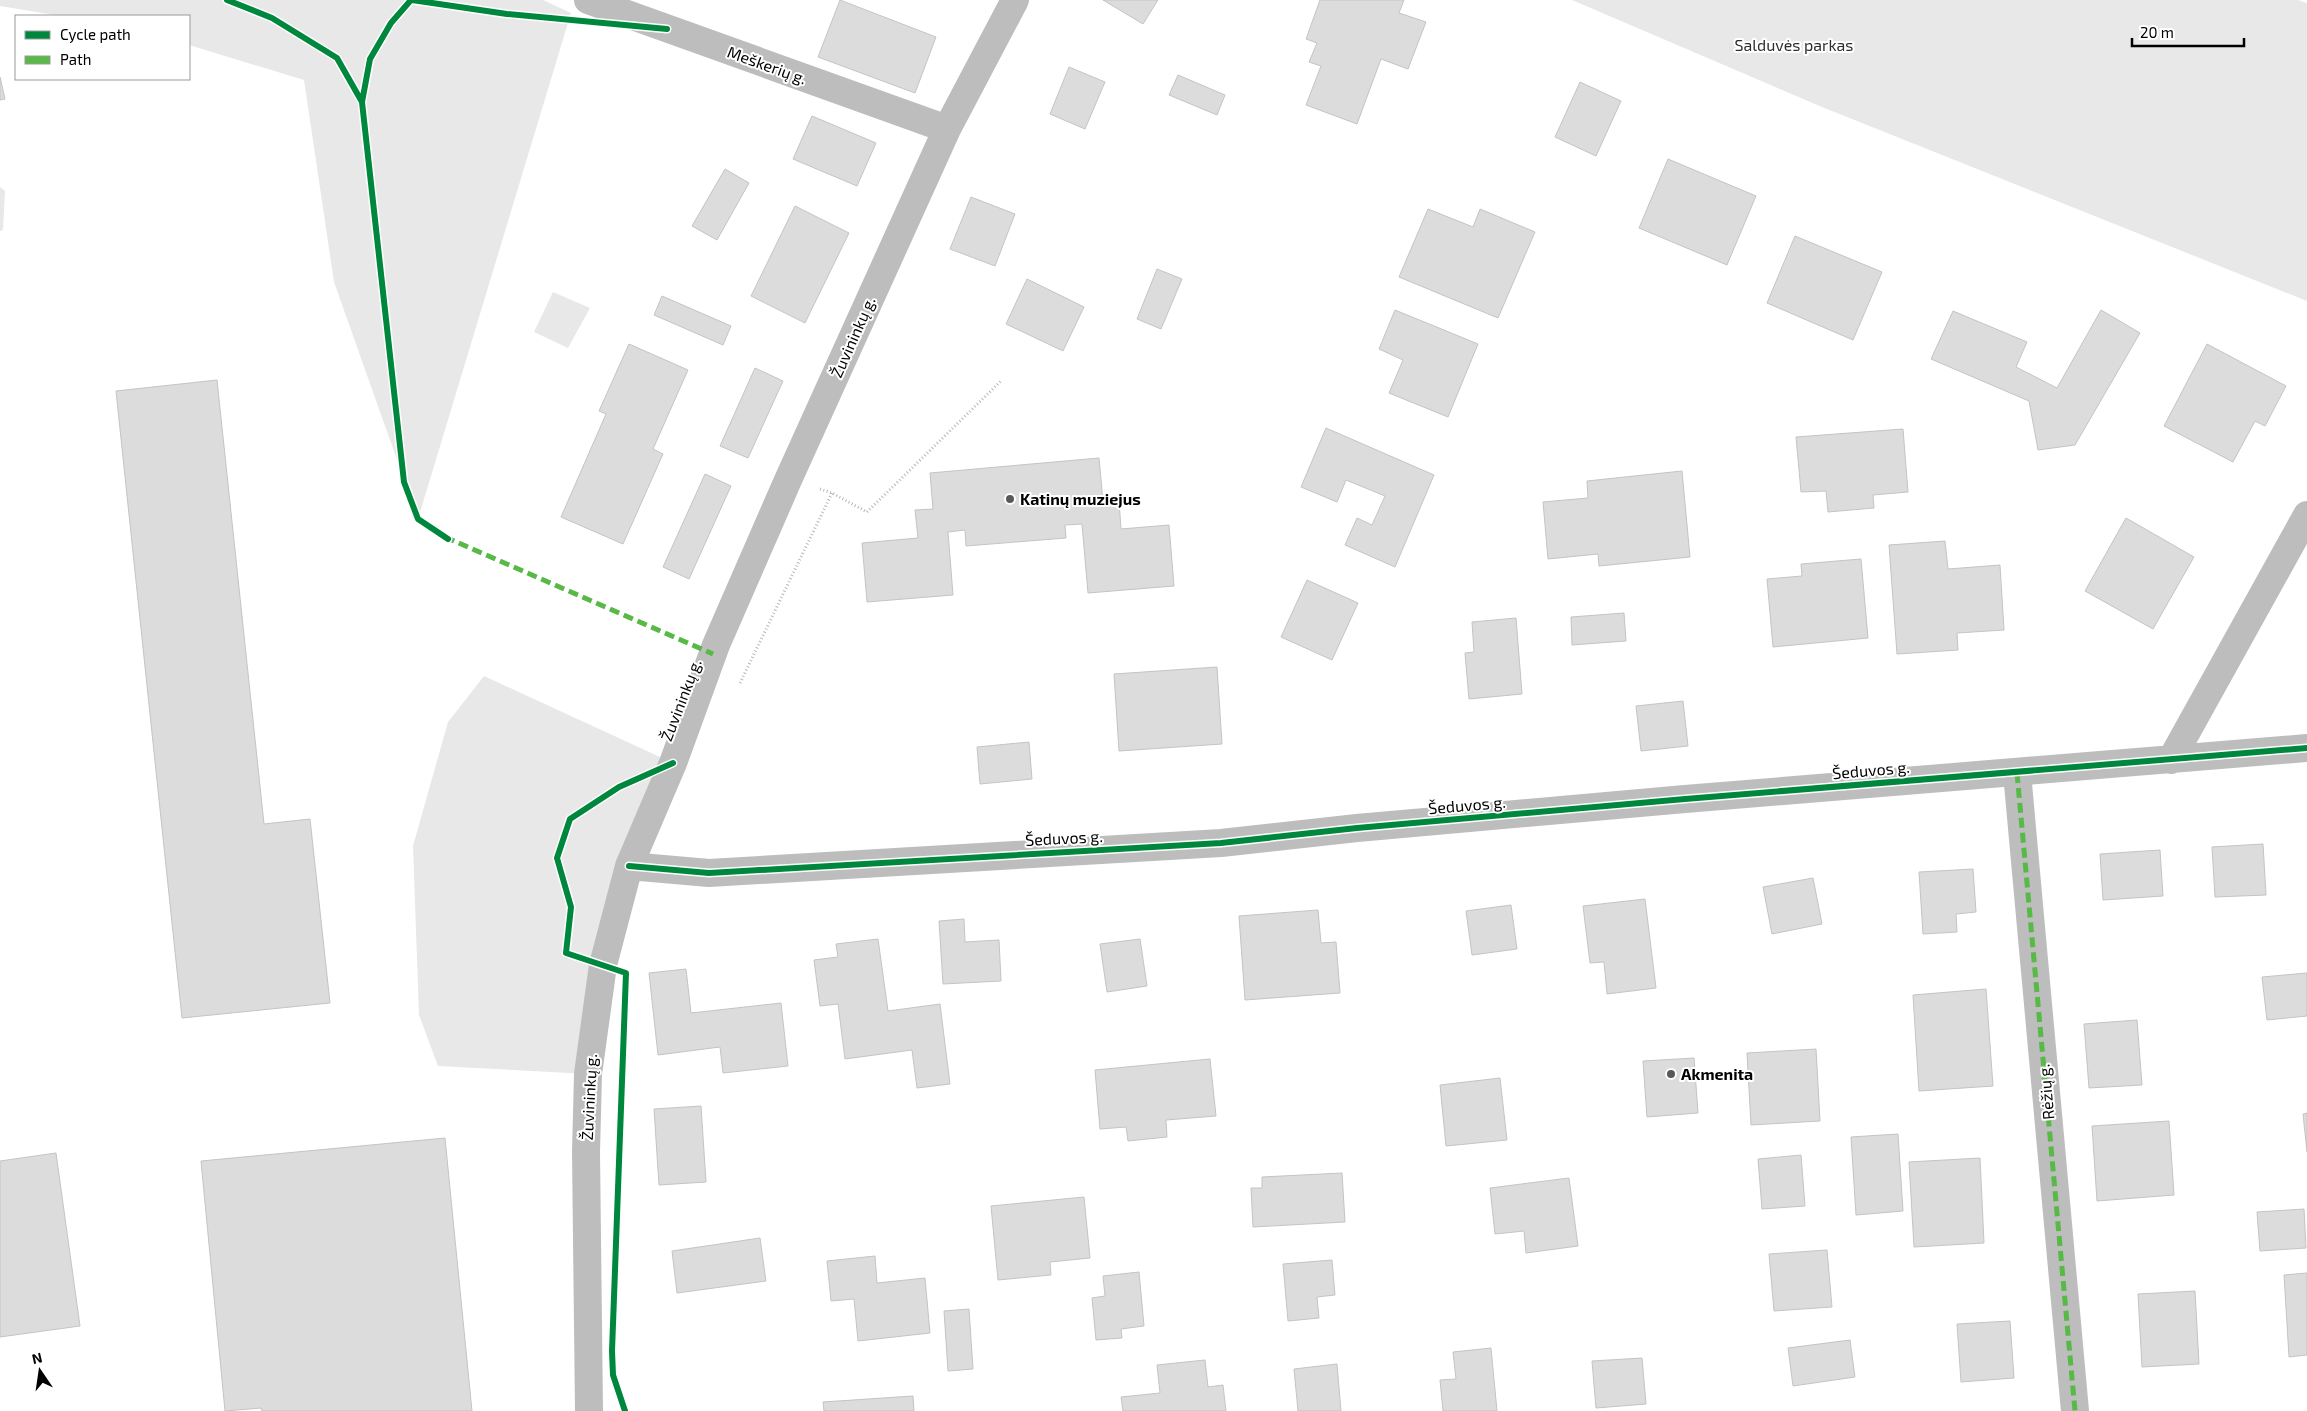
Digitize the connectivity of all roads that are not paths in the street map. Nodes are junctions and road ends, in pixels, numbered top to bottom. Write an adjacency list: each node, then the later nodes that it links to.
1 (588, 0): 3 (street, Meškerių g.)
2 (1015, 0): 3 (street, Žuvininkų g.)
3 (947, 129): 8 (street, Žuvininkų g.)
4 (2307, 515): 6 (street)
5 (2307, 748): 6 (street, Šeduvos g.)
6 (2171, 760): 7 (street, Šeduvos g.)
7 (2017, 773): 8 (street, Šeduvos g.); 10 (street, Rėžių g.)
8 (629, 866): 9 (street, Žuvininkų g.)
9 (589, 1411)
10 (2075, 1411)

